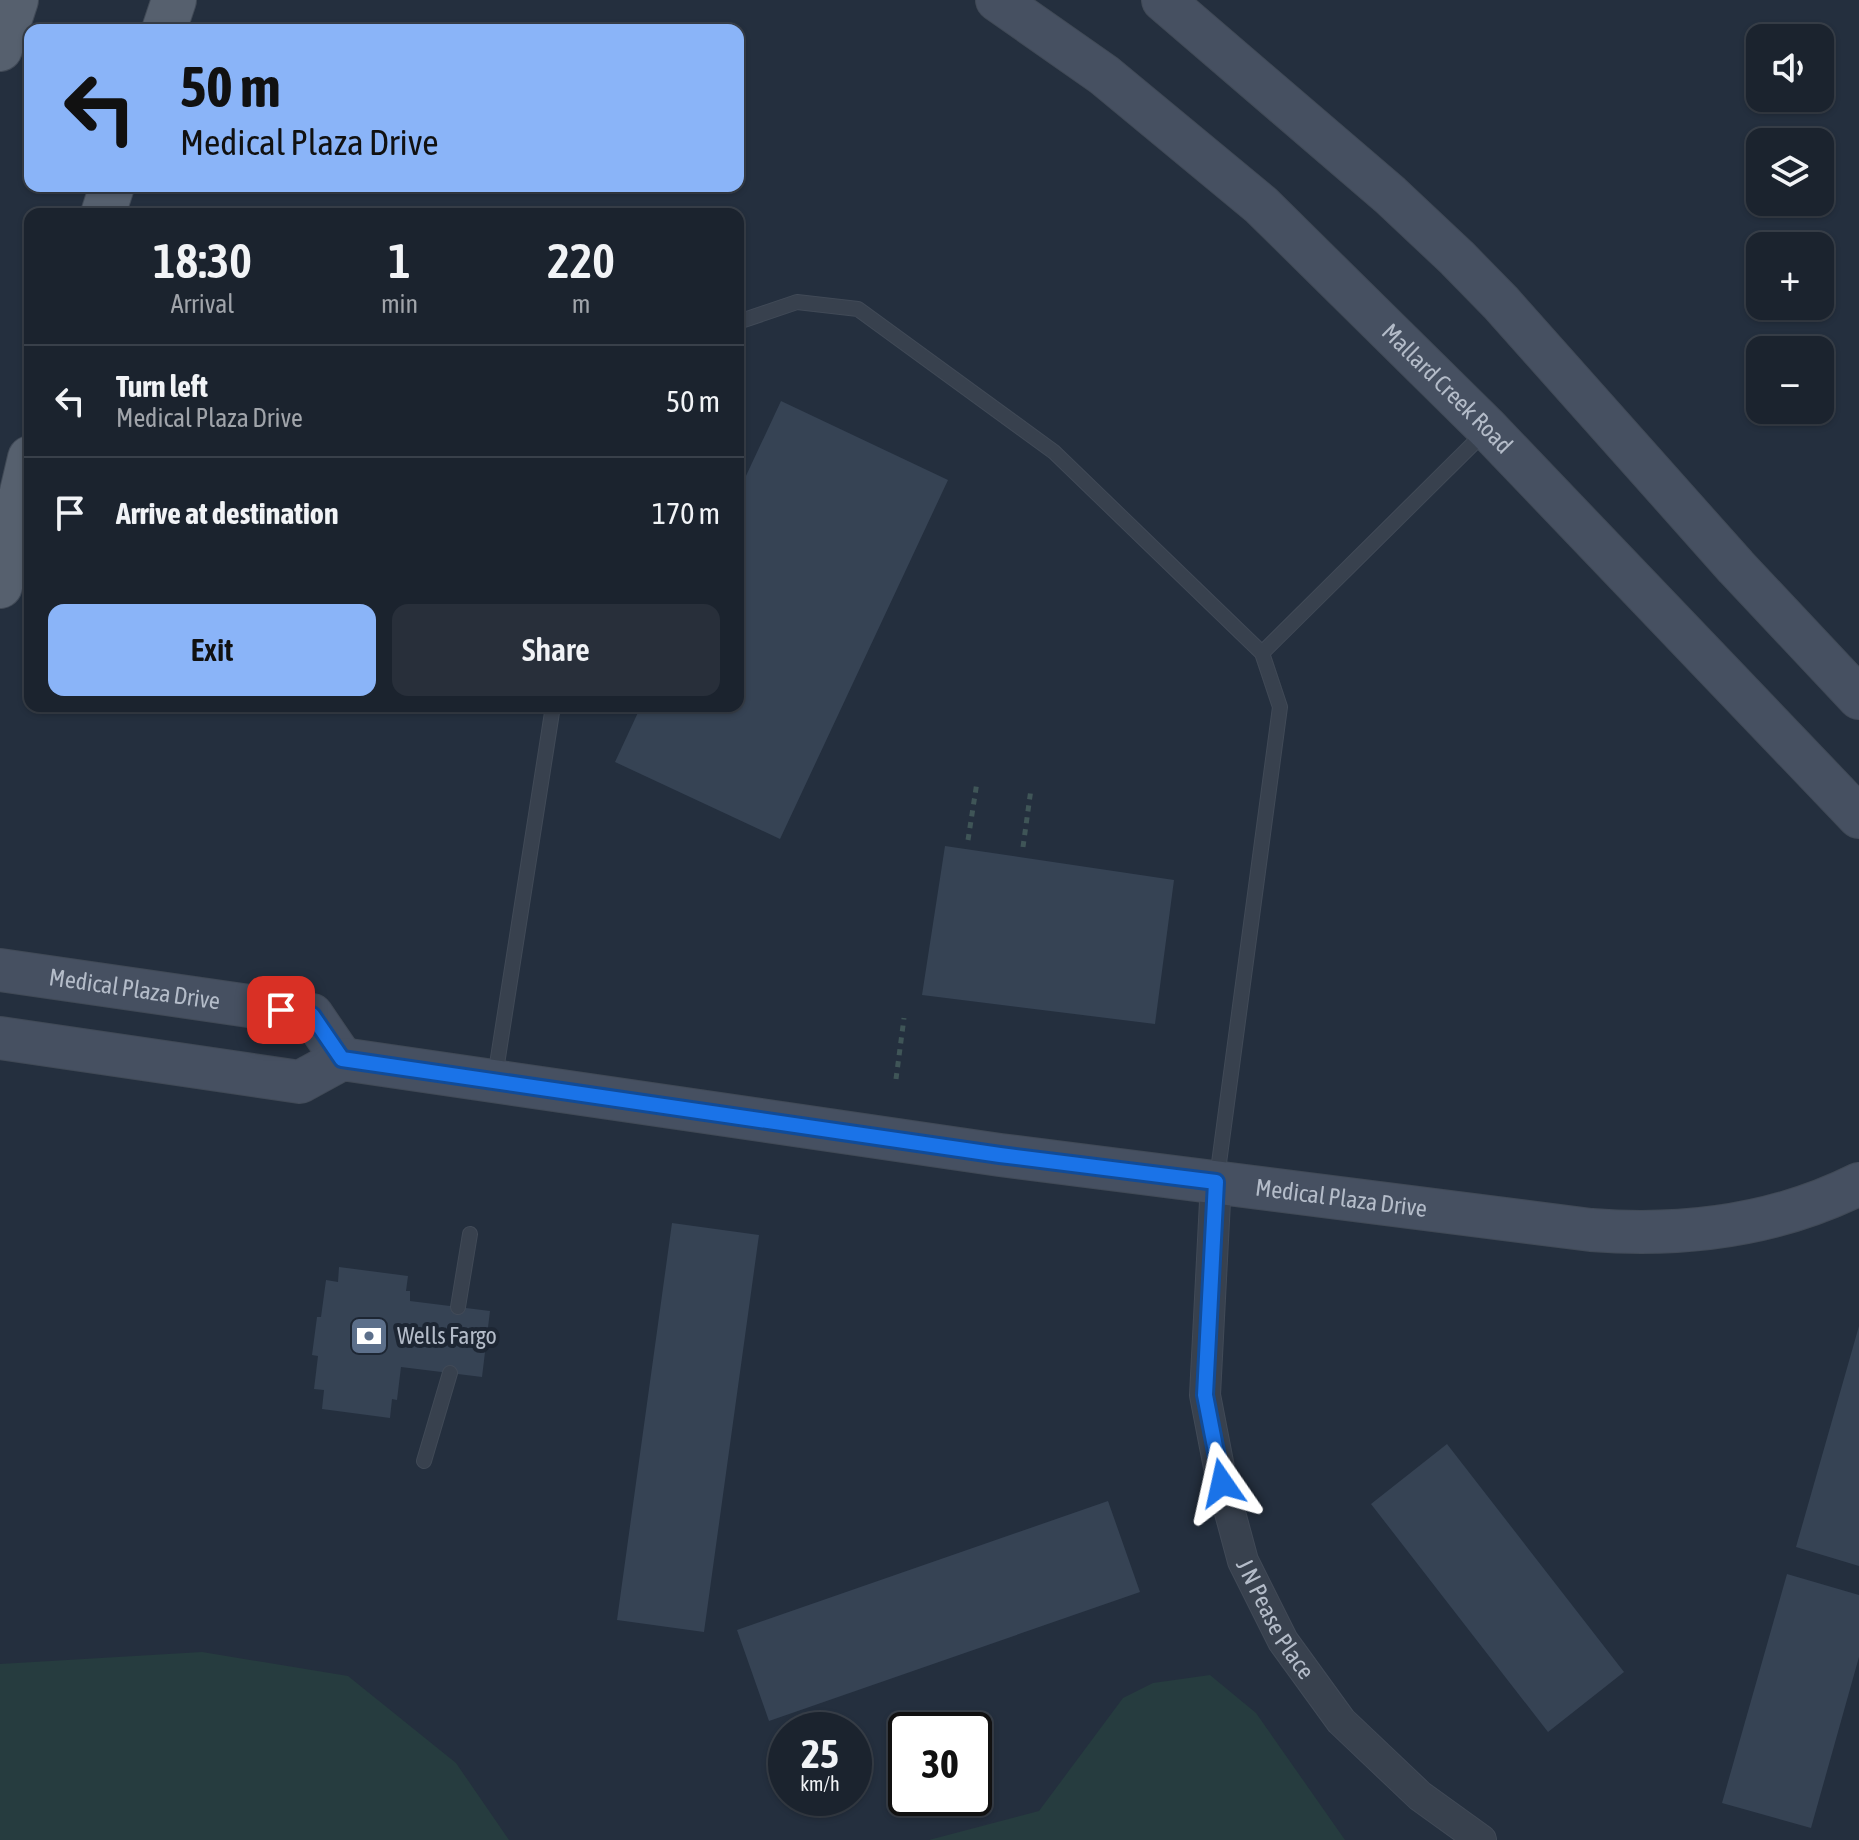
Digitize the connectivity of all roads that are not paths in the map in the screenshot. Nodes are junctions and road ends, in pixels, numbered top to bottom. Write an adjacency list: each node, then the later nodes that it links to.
1 (16, 0): 6 (main road)
2 (174, 0): 5 (main road)
3 (997, 0): 8 (street, Mallard Creek Road)
4 (1163, 0): 12 (street)
5 (166, 24)
6 (0, 49)
7 (744, 320): 11 (lane)
8 (1488, 429): 11 (lane); 14 (street, Mallard Creek Road)
9 (24, 484): 10 (main road)
10 (0, 586)
11 (1262, 653): 19 (lane)
12 (1859, 698)
13 (552, 712): 18 (lane)
14 (1859, 817)
15 (0, 970): 17 (street, Medical Plaza Drive)
16 (0, 1038): 17 (street)
17 (342, 1059): 18 (street, Medical Plaza Drive)
18 (494, 1082): 19 (street, Medical Plaza Drive)
19 (1216, 1182): 20 (street, Medical Plaza Drive); 25 (street, J N Pease Place)
20 (1859, 1184)
21 (470, 1234): 22 (lane)
22 (458, 1307)
23 (450, 1373): 24 (lane)
24 (424, 1461)
25 (1481, 1840)

